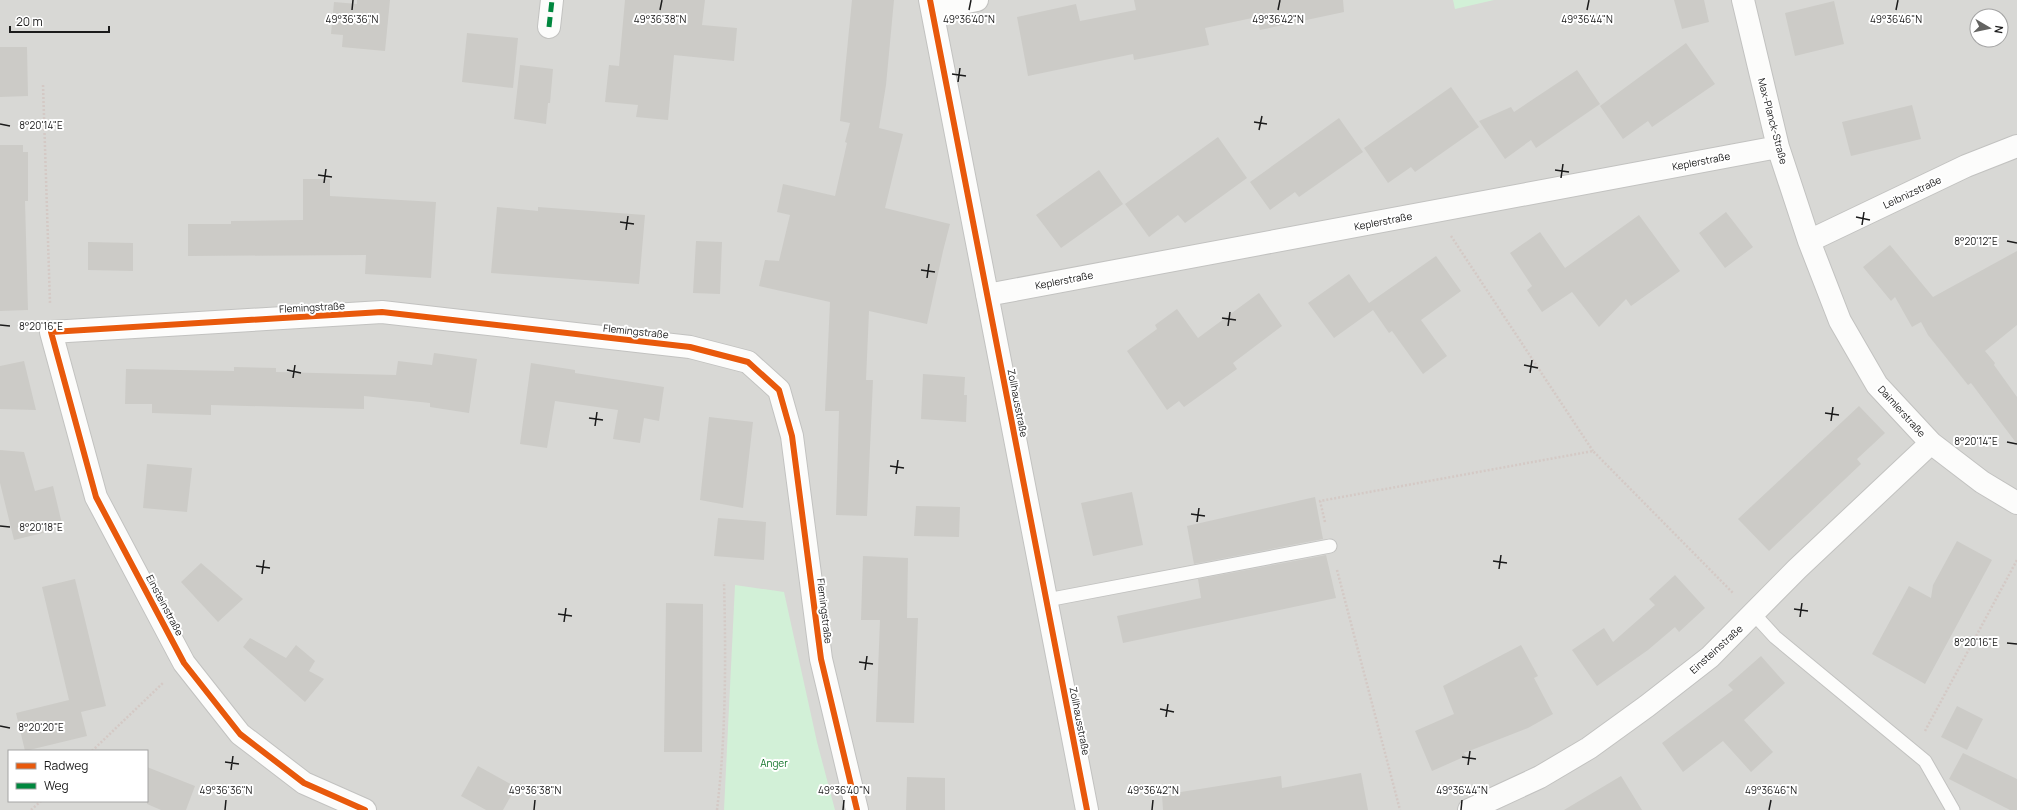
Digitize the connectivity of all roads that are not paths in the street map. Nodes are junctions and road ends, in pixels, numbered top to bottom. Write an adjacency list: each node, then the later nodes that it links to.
1 (552, 0): 5 (street)
2 (977, 0): 4 (street, Zollhausstraße)
3 (1743, 0): 7 (street, Max-Planck-Straße)
4 (931, 5): 9 (street, Zollhausstraße)
5 (549, 27)
6 (2017, 146): 8 (street, Leibnizstraße)
7 (1778, 147): 8 (street, Max-Planck-Straße); 9 (street, Keplerstraße)
8 (1809, 241): 11 (street, Daimlerstraße)
9 (987, 295): 14 (street, Zollhausstraße)
10 (51, 332): 16 (street, Einsteinstraße); 17 (street, Flemingstraße)
11 (1931, 443): 12 (street, Daimlerstraße); 15 (street, Einsteinstraße)
12 (2017, 503)
13 (1330, 546): 14 (lane)
14 (1047, 600): 18 (street, Zollhausstraße)
15 (1754, 614): 19 (street, Einsteinstraße); 20 (lane)
16 (365, 810)
17 (856, 810)
18 (1087, 810)
19 (1469, 810)
20 (1953, 810)

